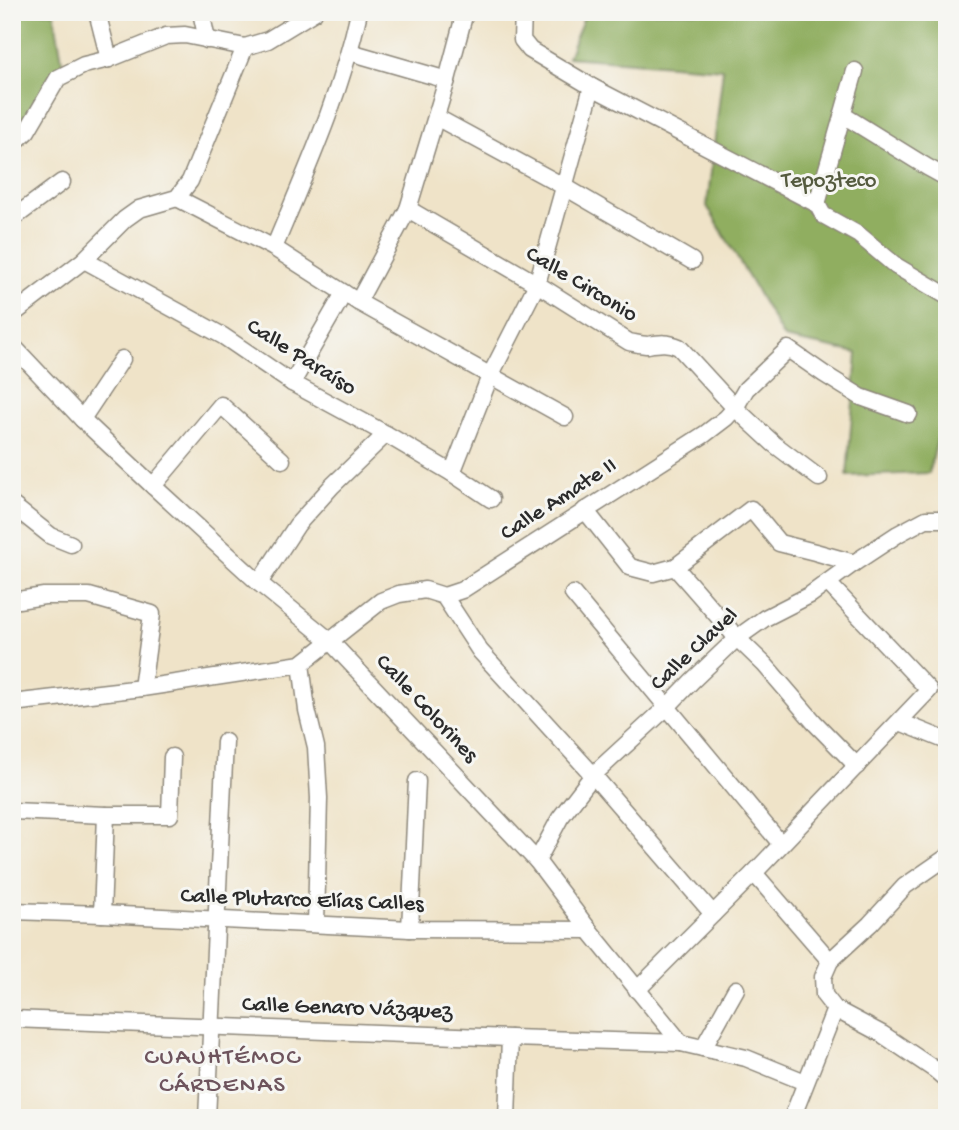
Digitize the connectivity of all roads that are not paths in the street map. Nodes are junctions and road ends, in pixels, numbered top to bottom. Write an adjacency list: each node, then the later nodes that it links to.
1 (97, 12): 10 (street)
2 (201, 12): 7 (street)
3 (314, 12): 8 (street)
4 (359, 12): 9 (street)
5 (465, 12): 12 (street)
6 (523, 12): 13 (street)
7 (207, 40): 8 (street); 10 (street)
8 (245, 47): 20 (street)
9 (350, 52): 12 (street); 24 (street)
10 (109, 60): 16 (street)
11 (855, 71): 14 (street)
12 (447, 80): 15 (street)
13 (592, 88): 19 (street); 21 (street)
14 (843, 116): 17 (street); 21 (street)
15 (436, 117): 19 (street); 22 (street)
16 (12, 145)
17 (947, 177)
18 (62, 182): 23 (street)
19 (565, 187): 26 (street); 27 (street)
20 (177, 198): 24 (street); 25 (street)
21 (817, 204): 28 (street)
22 (408, 209): 27 (street, Calle Circonio); 29 (street)
23 (12, 219)
24 (274, 248): 29 (street)
25 (84, 260): 30 (street); 34 (street, Calle Paraíso)
26 (692, 261)
27 (537, 284): 33 (street); 35 (street, Calle Circonio)
28 (947, 296)
29 (351, 298): 33 (street); 34 (street)
30 (12, 314)
31 (12, 345): 38 (street, Calle Colorines)
32 (122, 359): 38 (street)
33 (490, 376): 37 (street); 41 (street)
34 (292, 383): 39 (street, Calle Paraíso)
35 (735, 408): 36 (street, Calle Amate II); 42 (street, Calle Circonio); 46 (street, Calle Amate II)
36 (909, 414)
37 (565, 418)
38 (82, 419): 43 (street, Calle Colorines)
39 (386, 434): 41 (street, Calle Paraíso); 51 (street)
40 (282, 460): 43 (street)
41 (452, 473): 44 (street, Calle Paraíso)
42 (819, 478)
43 (153, 486): 51 (street, Calle Colorines)
44 (491, 499)
45 (12, 505): 48 (street)
46 (585, 510): 50 (street); 54 (street, Calle Amate II)
47 (947, 519): 49 (street, Calle Clavel)
48 (71, 544)
49 (854, 563): 50 (street); 52 (street, Calle Clavel)
50 (675, 567): 56 (street)
51 (259, 583): 57 (street, Calle Colorines)
52 (828, 583): 56 (street, Calle Clavel); 62 (street)
53 (573, 594): 61 (street)
54 (444, 596): 57 (street); 67 (street)
55 (12, 601): 59 (street)
56 (737, 638): 61 (street, Calle Clavel); 66 (street)
57 (329, 640): 58 (street); 73 (street, Calle Colorines)
58 (301, 664): 59 (street); 79 (street)
59 (142, 688): 60 (street)
60 (12, 703)
61 (667, 707): 67 (street, Calle Clavel); 71 (street)
62 (901, 722): 63 (street); 66 (street)
63 (947, 741)
64 (225, 742): 78 (street)
65 (172, 757): 70 (street)
66 (857, 766): 71 (street)
67 (593, 775): 73 (street, Calle Clavel); 77 (street)
68 (417, 781): 80 (street)
69 (12, 811): 70 (street)
70 (106, 815): 76 (street)
71 (781, 844): 74 (street)
72 (947, 857): 82 (street)
73 (537, 861): 81 (street, Calle Colorines)
74 (754, 873): 77 (street); 82 (street)
75 (12, 911): 76 (street, Calle Plutarco Elías Calles)
76 (102, 914): 78 (street, Calle Plutarco Elías Calles)
77 (713, 914): 84 (street)
78 (218, 920): 79 (street, Calle Plutarco Elías Calles); 87 (street)
79 (316, 924): 80 (street, Calle Plutarco Elías Calles)
80 (411, 929): 81 (street, Calle Plutarco Elías Calles)
81 (589, 930): 84 (street, Calle Colorines)
82 (830, 961): 85 (street)
83 (736, 989): 90 (street)
84 (636, 990): 89 (street, Calle Colorines)
85 (835, 1009): 91 (street); 92 (street)
86 (12, 1019): 87 (street, Calle Genaro Vázquez)
87 (212, 1027): 88 (street, Calle Genaro Vázquez); 93 (street)
88 (510, 1038): 89 (street, Calle Genaro Vázquez); 94 (street)
89 (681, 1043): 90 (street)
90 (703, 1048): 92 (street)
91 (947, 1080)
92 (805, 1082): 95 (street)
93 (207, 1118)
94 (507, 1118)
95 (792, 1118)

